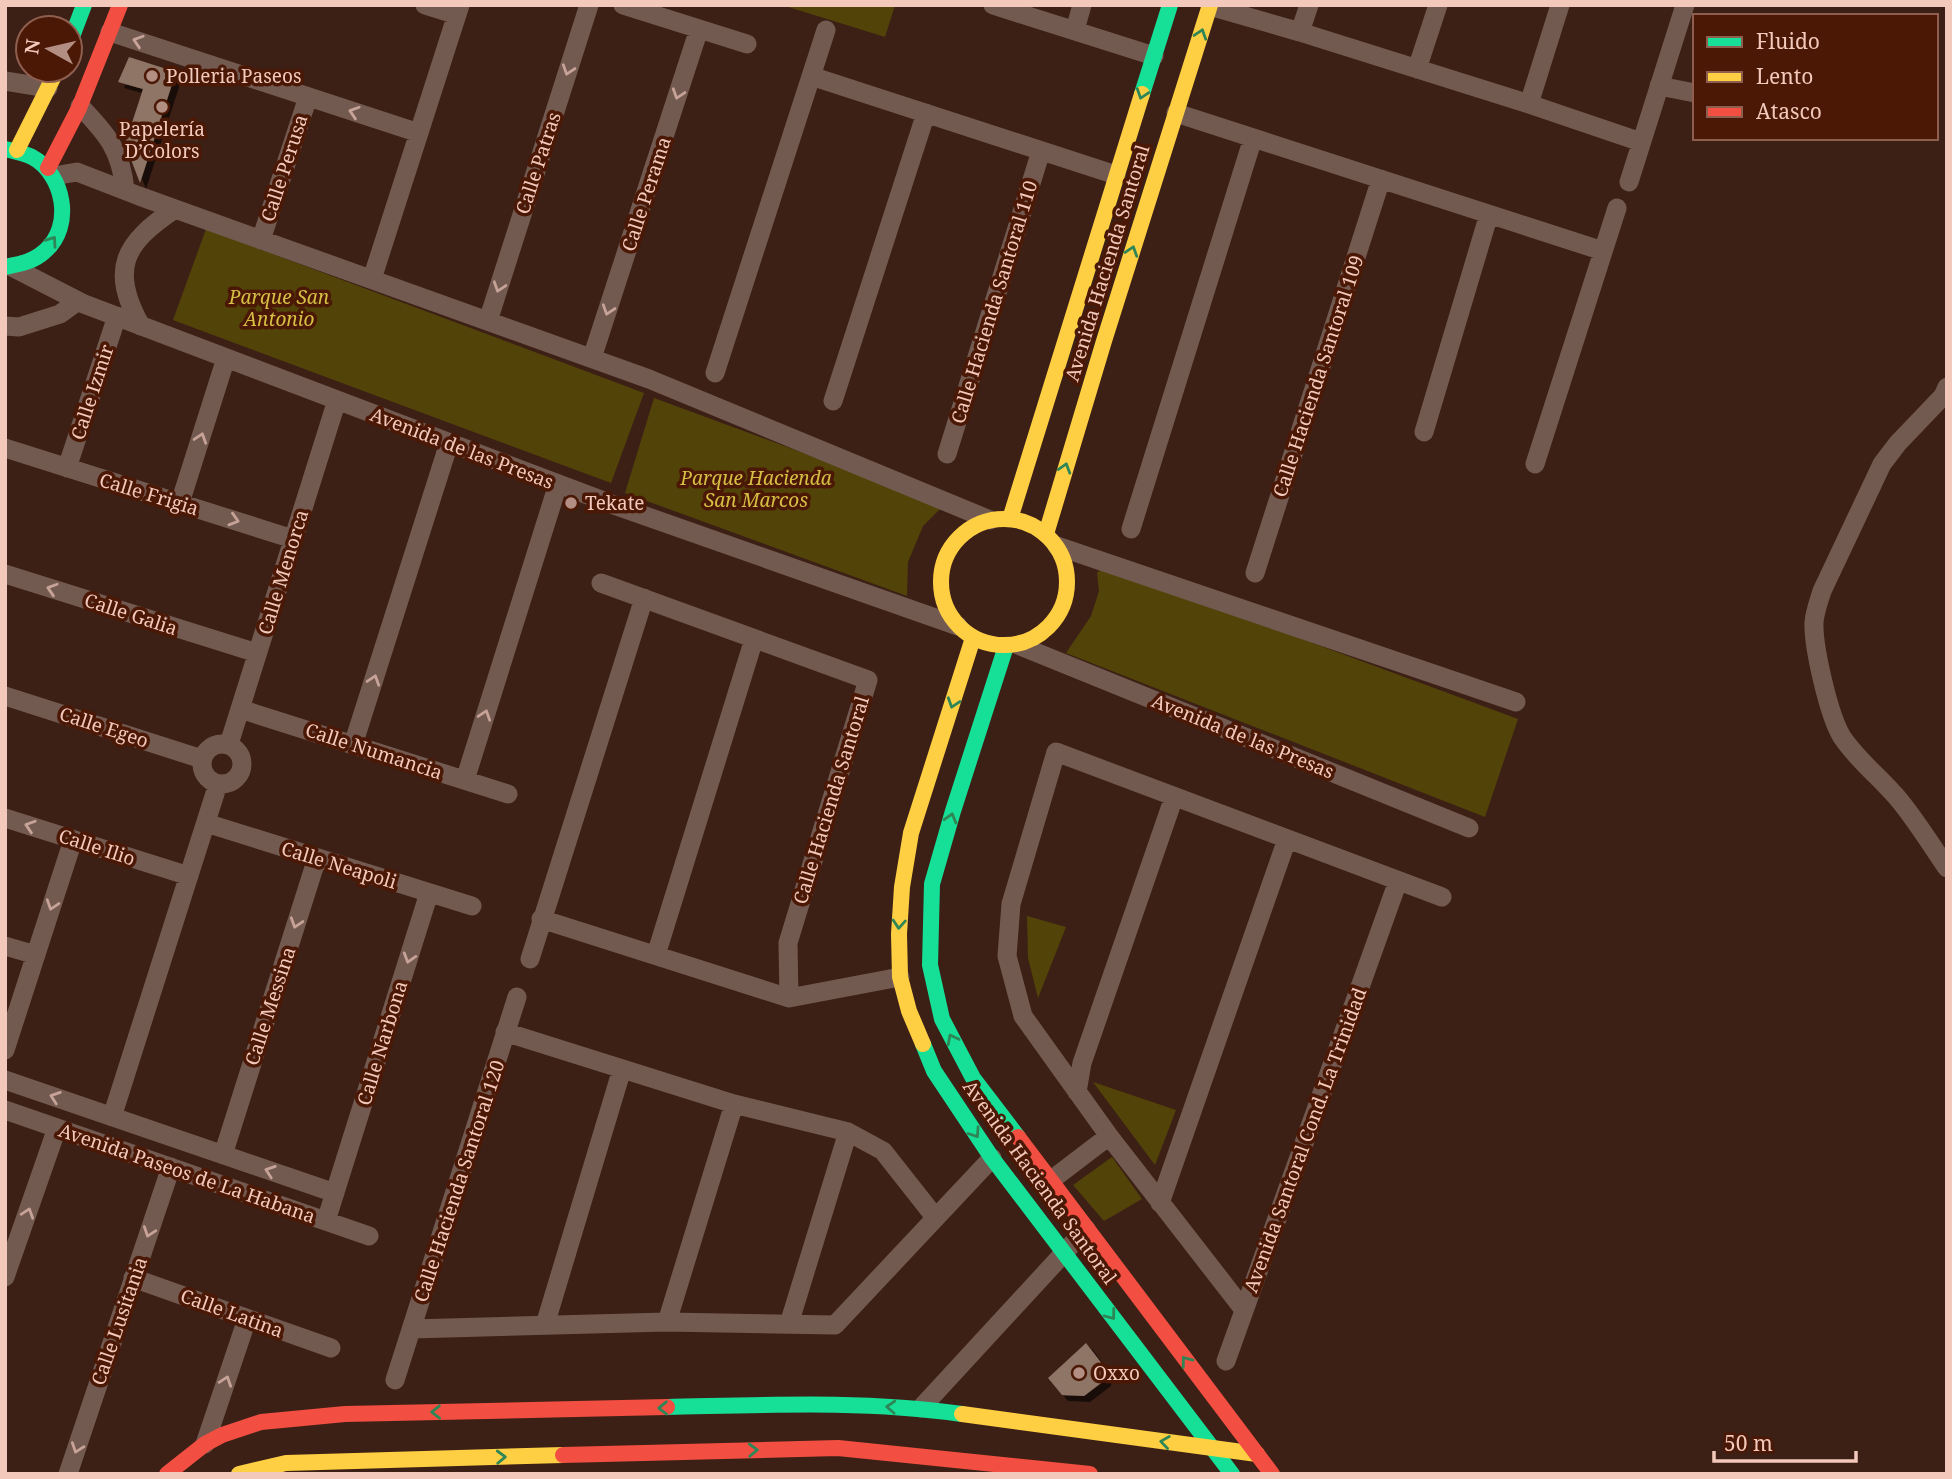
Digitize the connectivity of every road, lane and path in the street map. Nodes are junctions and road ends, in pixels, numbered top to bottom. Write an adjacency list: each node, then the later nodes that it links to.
1 (120, 5): 17 (street)
2 (425, 5): 13 (street)
3 (589, 5): 53 (street, Calle Patras, one-way to 53)
4 (623, 5): 14 (street)
5 (993, 5): 16 (street)
6 (1082, 5): 16 (street)
7 (1170, 5): 20 (street, Avenida Hacienda Santoral)
8 (1309, 5): 18 (street)
9 (1438, 5): 21 (street)
10 (1560, 5): 29 (street)
11 (1685, 5): 25 (street)
12 (1210, 6): 18 (street); 31 (street, Avenida Hacienda Santoral, one-way to 12)
13 (459, 10): 33 (street)
14 (699, 29): 19 (street); 57 (street, Calle Perama, one-way to 57)
15 (826, 30): 22 (street)
16 (1074, 30): 20 (street)
17 (110, 32): 28 (street, one-way to 17); 30 (street)
18 (1300, 32): 21 (street)
19 (747, 44)
20 (1154, 56): 39 (street, Avenida Hacienda Santoral, one-way to 39)
21 (1417, 69): 29 (street)
22 (811, 76): 32 (street); 58 (street)
23 (5, 81): 26 (street)
24 (50, 84): 26 (street)
25 (1659, 86): 27 (street); 35 (street)
26 (48, 88): 36 (street)
27 (1693, 93)
28 (308, 97): 33 (street, one-way to 28); 46 (street, Calle Perusa)
29 (1529, 104): 35 (street)
30 (80, 106): 38 (street); 42 (street)
31 (1176, 113): 34 (street); 52 (street, Avenida Hacienda Santoral, one-way to 31)
32 (926, 114): 37 (street); 61 (street)
33 (419, 134): 49 (street)
34 (1253, 138): 40 (street); 71 (street)
35 (1641, 142): 41 (street)
36 (11, 150): 38 (street)
37 (1041, 151): 39 (street); 65 (street, Calle Hacienda Santoral 110)
38 (51, 172): 42 (street); 48 (street, one-way to 38)
39 (1116, 175): 52 (street, Avenida Hacienda Santoral)
40 (1381, 179): 45 (street); 74 (street, Calle Hacienda Santoral 109)
41 (1629, 182)
42 (125, 190): 44 (street)
43 (1617, 208): 47 (street)
44 (175, 209): 46 (street); 55 (street)
45 (1489, 214): 47 (street); 62 (street)
46 (261, 240): 49 (street)
47 (1603, 251): 66 (street)
48 (9, 267): 50 (street, Avenida de las Presas)
49 (372, 279): 53 (street)
50 (78, 301): 51 (street, Avenida de las Presas); 54 (street)
51 (117, 316): 55 (street, Avenida de las Presas); 67 (street, Calle Izmir)
52 (1091, 318): 70 (street, Avenida Hacienda Santoral); 73 (street, Avenida Hacienda Santoral, one-way to 52)
53 (488, 321): 57 (street)
54 (5, 326)
55 (141, 326): 56 (street, Avenida de las Presas)
56 (226, 358): 60 (street, Avenida de las Presas); 69 (street, one-way to 56)
57 (592, 358): 70 (street)
58 (715, 373)
59 (1947, 387): 98 (street)
60 (337, 400): 63 (street, Avenida de las Presas); 72 (street, Calle Menorca)
61 (833, 401)
62 (1424, 432)
63 (449, 443): 68 (street, Avenida de las Presas); 86 (street, one-way to 63)
64 (5, 448): 67 (street, Calle Frigia)
65 (947, 454)
66 (1535, 464)
67 (66, 468): 69 (street, Calle Frigia)
68 (558, 484): 78 (street, Avenida de las Presas); 88 (street, one-way to 68)
69 (180, 503): 72 (street, Calle Frigia, one-way to 72)
70 (1000, 519): 73 (street); 78 (street)
71 (1131, 529)
72 (293, 539): 81 (street, Calle Menorca)
73 (1051, 540): 80 (street); 83 (street)
74 (1255, 573)
75 (5, 574): 81 (street, Calle Galia, one-way to 75)
76 (601, 583): 77 (street, Calle Hacienda Santoral)
77 (644, 598): 79 (street, Calle Hacienda Santoral); 104 (street)
78 (966, 632): 80 (street); 109 (street, Avenida Hacienda Santoral, one-way to 109)
79 (754, 639): 107 (street); 111 (street, Calle Hacienda Santoral)
80 (1012, 645): 94 (street, Avenida de las Presas); 126 (street, Avenida Hacienda Santoral, one-way to 80)
81 (257, 653): 84 (street, Calle Menorca)
82 (5, 696): 87 (street, Calle Egeo)
83 (1516, 702)
84 (240, 709): 85 (street, Calle Menorca); 86 (street, Calle Numancia)
85 (229, 744): 87 (street); 89 (street)
86 (353, 745): 88 (street, Calle Numancia)
87 (202, 759): 89 (street)
88 (465, 780): 90 (street, Calle Numancia)
89 (218, 784): 93 (street)
90 (508, 794)
91 (1174, 797): 95 (street, Avenida Santoral Cond. La Trinidad); 116 (street); 116 (street, Avenida Santoral Cond. La Trinidad)
92 (5, 818): 96 (street, Calle Ilio, one-way to 92)
93 (205, 823): 97 (street, Calle Neapoli); 99 (street)
94 (1469, 828)
95 (1287, 839): 100 (street, Avenida Santoral Cond. La Trinidad); 128 (street)
96 (73, 840): 99 (street, Calle Ilio); 106 (street, one-way to 106)
97 (317, 858): 101 (street, Calle Neapoli); 123 (street, Calle Messina, one-way to 123)
98 (1947, 868)
99 (188, 876): 119 (street)
100 (1398, 881): 102 (street, Avenida Santoral Cond. La Trinidad); 136 (street, Avenida Santoral Cond. La Trinidad)
101 (429, 893): 103 (street, Calle Neapoli); 127 (street, Calle Narbona, one-way to 127)
102 (1442, 897)
103 (472, 906)
104 (541, 919): 107 (street); 108 (street)
105 (5, 946): 106 (street)
106 (36, 955): 113 (street)
107 (656, 955): 111 (street)
108 (530, 959)
109 (900, 977): 111 (street); 124 (street, Avenida Hacienda Santoral, one-way to 124)
110 (517, 997): 112 (street, Calle Hacienda Santoral 120)
111 (789, 998)
112 (505, 1032): 114 (street); 141 (street, Calle Hacienda Santoral 120)
113 (5, 1051)
114 (622, 1069): 117 (street); 140 (street)
115 (5, 1080): 119 (street, Avenida Paseos de La Habana, one-way to 115)
116 (1077, 1092): 122 (street, Avenida Santoral Cond. La Trinidad)
117 (734, 1104): 121 (street); 138 (street)
118 (5, 1110): 120 (street, Avenida Paseos de La Habana)
119 (112, 1117): 123 (street, Avenida Paseos de La Habana)
120 (57, 1128): 125 (street, Avenida Paseos de La Habana); 134 (street, one-way to 120)
121 (848, 1132): 129 (street); 139 (street)
122 (1109, 1136): 126 (street); 128 (street, Avenida Santoral Cond. La Trinidad)
123 (223, 1155): 127 (street, Avenida Paseos de La Habana, one-way to 123)
124 (992, 1158): 129 (street, Calle Hacienda Santoral 120); 133 (street, Avenida Hacienda Santoral)
125 (171, 1167): 130 (street, Avenida Paseos de La Habana); 135 (street, Calle Lusitania, one-way to 135)
126 (1050, 1181): 131 (street, Avenida Hacienda Santoral)
127 (335, 1194): 130 (street, Calle Narbona)
128 (1160, 1203): 136 (street, Avenida Santoral Cond. La Trinidad)
129 (936, 1217): 139 (street, Calle Hacienda Santoral 120)
130 (326, 1222): 132 (street, Avenida Paseos de La Habana)
131 (1086, 1228): 133 (street); 148 (street, Avenida Hacienda Santoral, one-way to 131)
132 (369, 1236)
133 (1064, 1252): 145 (street); 147 (street, Avenida Hacienda Santoral, one-way to 147)
134 (5, 1277)
135 (133, 1278): 137 (street, Calle Latina); 150 (street, Calle Lusitania, one-way to 150)
136 (1244, 1310): 143 (street)
137 (247, 1319): 142 (street, Calle Latina); 146 (street, one-way to 137)
138 (667, 1322): 139 (street, Calle Hacienda Santoral 120); 140 (street, Calle Hacienda Santoral 120)
139 (789, 1324)
140 (545, 1325): 141 (street, Calle Hacienda Santoral 120)
141 (412, 1329): 144 (street, Calle Hacienda Santoral 120)
142 (331, 1348)
143 (1226, 1361)
144 (396, 1380)
145 (921, 1408): 146 (street, one-way to 146); 147 (street, one-way to 145)
146 (205, 1444): 151 (street)
147 (1212, 1448): 148 (street); 153 (street, Avenida Hacienda Santoral)
148 (1257, 1454): 154 (street, Avenida Hacienda Santoral)
149 (244, 1473): 152 (street, one-way to 152)
150 (68, 1474)
151 (167, 1474)
152 (1090, 1474)
153 (1231, 1474)
154 (1272, 1474)

